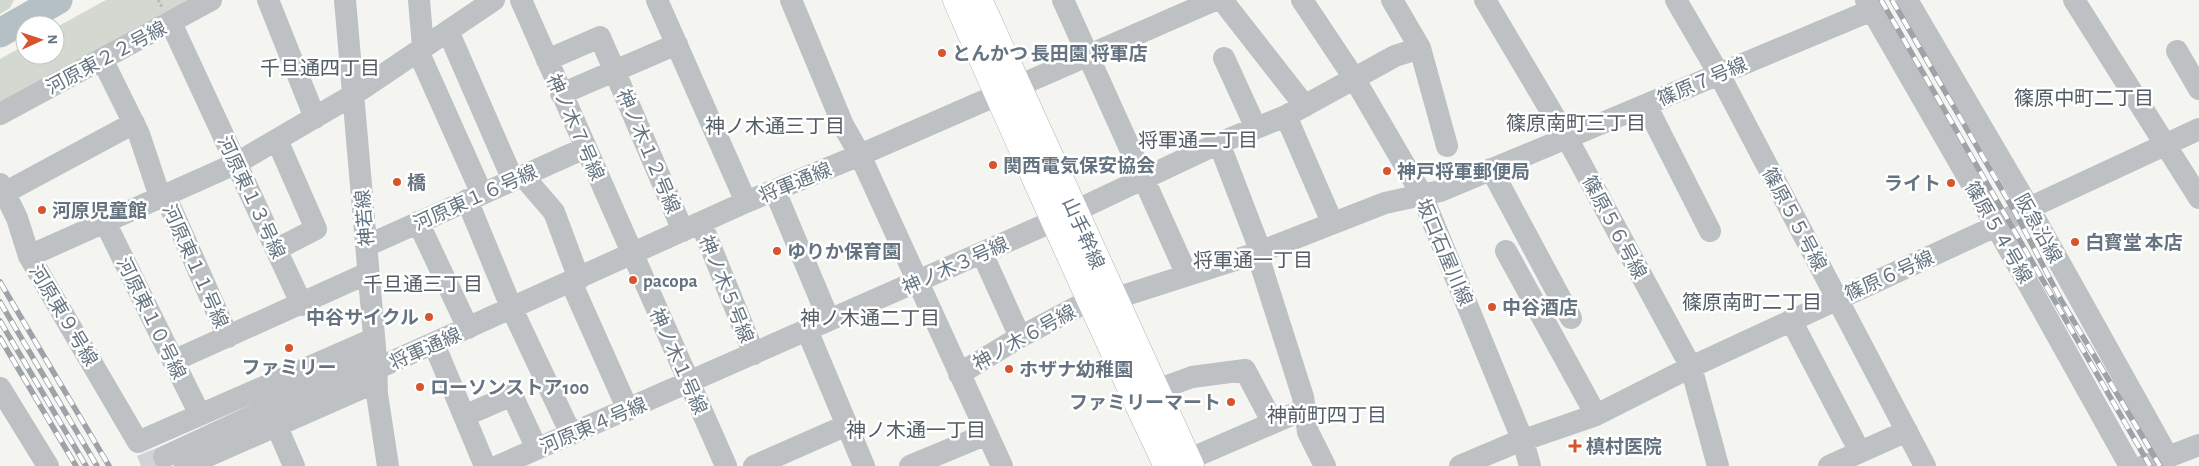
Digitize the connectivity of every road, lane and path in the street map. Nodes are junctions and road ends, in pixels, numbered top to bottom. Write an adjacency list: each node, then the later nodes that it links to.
1 (211, 0): 21 (street, 河原東２２号線)
2 (268, 0): 41 (street)
3 (345, 0): 37 (street, 神若線)
4 (419, 0): 25 (street)
5 (494, 0): 22 (street)
6 (520, 0): 30 (street, 神ノ木７号線)
7 (657, 0): 23 (street)
8 (791, 0): 51 (street)
9 (957, 0): 34 (main road, 山手幹線)
10 (978, 0): 34 (main road, 山手幹線)
11 (1063, 0): 27 (street)
12 (1214, 0): 27 (street, 将軍通線)
13 (1222, 0): 39 (street)
14 (1302, 0): 33 (street, 坂口石屋川線)
15 (1392, 0): 24 (street)
16 (1485, 0): 45 (street, 篠原５６号線)
17 (1676, 0): 32 (street, 篠原５５号線)
18 (1907, 0): 63 (street, 阪急沿線)
19 (2074, 0): 48 (street)
20 (1869, 5): 32 (street, 篠原７号線); 68 (street, 篠原５４号線)
21 (171, 23): 29 (street, 河原東２２号線); 52 (street, 河原東１３号線)
22 (448, 31): 25 (street); 54 (street)
23 (676, 44): 31 (street); 62 (street)
24 (1420, 48): 33 (street, 神ノ木３号線); 49 (street)
25 (421, 49): 37 (street); 60 (street)
26 (2177, 51): 35 (street)
27 (1088, 55): 34 (street, 将軍通線); 55 (street)
28 (1224, 58): 43 (street)
29 (102, 59): 40 (street, 河原東２２号線); 42 (street, 河原東１１号線)
30 (546, 60): 31 (street, 神ノ木１２号線); 36 (street, 神ノ木７号線)
31 (615, 70): 36 (street); 69 (street, 神ノ木１２号線)
32 (1719, 74): 38 (street, 篠原７号線); 83 (street, 篠原５５号線)
33 (1354, 78): 39 (street, 神ノ木３号線); 58 (street, 坂口石屋川線)
34 (1008, 89): 51 (street, 将軍通線); 64 (main road, 山手幹線)
35 (2199, 89)
36 (561, 94): 50 (street, 神ノ木７号線)
37 (353, 95): 41 (street); 71 (street, 神若線)
38 (1646, 105): 45 (street, 篠原７号線); 70 (street)
39 (1295, 111): 43 (street, 神ノ木３号線); 67 (street)
40 (0, 114)
41 (315, 118): 46 (street)
42 (134, 123): 56 (street); 59 (street, 河原東１１号線)
43 (1256, 128): 47 (street, 神ノ木３号線)
44 (2199, 129): 48 (street, 篠原６号線)
45 (1567, 138): 53 (street, 篠原７号線); 96 (street, 篠原５６号線)
46 (276, 140): 52 (street); 72 (street)
47 (1219, 143): 55 (street, 神ノ木３号線); 75 (street)
48 (2164, 144): 61 (street); 63 (street, 篠原６号線)
49 (1447, 146)
50 (585, 148): 54 (street, 河原東１６号線); 76 (street, 神ノ木７号線)
51 (860, 156): 57 (street, 将軍通線); 81 (street)
52 (237, 163): 59 (street); 72 (street, 河原東１３号線)
53 (1491, 169): 58 (street, 篠原７号線); 86 (street)
54 (518, 178): 60 (street, 河原東１６号線); 80 (street)
55 (1144, 178): 64 (street, 神ノ木３号線); 79 (street)
56 (2, 189): 77 (street, 河原東９号線)
57 (775, 190): 62 (street, 将軍通線); 87 (street)
58 (1421, 194): 67 (street, 篠原７号線); 113 (street, 坂口石屋川線)
59 (163, 196): 65 (street); 91 (street, 河原東１１号線)
60 (475, 197): 66 (street, 河原東１６号線); 85 (street)
61 (2199, 198)
62 (746, 202): 69 (street, 将軍通線)
63 (2029, 208): 68 (street, 篠原６号線); 118 (street, 阪急沿線)
64 (1065, 215): 74 (street, 神ノ木３号線); 82 (main road, 山手幹線)
65 (105, 222): 77 (street); 95 (street, 河原東１０号線)
66 (418, 222): 71 (street, 河原東１６号線); 89 (street)
67 (1332, 222): 75 (street, 篠原７号線)
68 (1996, 226): 83 (street, 篠原６号線); 140 (street, 篠原５４号線)
69 (692, 227): 76 (street, 将軍通線); 94 (street, 神ノ木５号線)
70 (1710, 231)
71 (366, 246): 78 (street, 神若線)
72 (277, 249): 84 (street, 河原東１３号線)
73 (1506, 251): 105 (street)
74 (982, 253): 81 (street, 神ノ木３号線); 92 (street)
75 (1257, 253): 79 (street, 神ノ木６号線); 102 (street)
76 (632, 255): 80 (street, 将軍通線); 99 (street, 神ノ木１号線)
77 (28, 256): 104 (street, 河原東９号線)
78 (368, 274): 84 (street); 97 (street, 神若線)
79 (1187, 275): 82 (street, 神ノ木６号線)
80 (575, 281): 85 (street, 将軍通線); 103 (street)
81 (916, 282): 87 (street, 神ノ木３号線); 98 (street)
82 (1101, 299): 92 (street, 神ノ木６号線); 121 (main road, 山手幹線)
83 (1836, 299): 88 (street, 篠原６号線); 109 (street, 篠原５５号線)
84 (302, 305): 91 (street)
85 (512, 309): 89 (street, 将軍通線); 110 (street)
86 (1571, 318)
87 (829, 320): 90 (street, 神ノ木３号線)
88 (1791, 320): 96 (street, 篠原６号線); 116 (street)
89 (468, 328): 93 (street, 将軍通線)
90 (807, 330): 94 (street, 神ノ木３号線); 108 (street)
91 (228, 337): 95 (street)
92 (1020, 337): 98 (street, 神ノ木６号線)
93 (434, 344): 97 (street, 将軍通線); 106 (street)
94 (754, 354): 99 (street, 神ノ木３号線)
95 (173, 361): 104 (street, 河原東１０号線)
96 (1691, 367): 105 (street, 篠原６号線); 137 (street, 篠原５６号線)
97 (376, 369): 104 (street); 112 (street); 117 (street); 123 (street, 将軍通線); 126 (street, 神若線)
98 (959, 374): 111 (street)
99 (689, 383): 103 (street, 河原東４号線); 129 (street, 神ノ木１号線)
100 (1170, 386): 107 (street)
101 (0, 388): 122 (street)
102 (1305, 409): 107 (street); 134 (street)
103 (628, 410): 110 (street, 河原東４号線)
104 (200, 415)
105 (1596, 415): 113 (street, 篠原６号線)
106 (464, 416): 115 (street); 127 (street)
107 (1273, 423): 121 (street)
108 (847, 425): 119 (street); 131 (street)
109 (1907, 431): 116 (street); 139 (street, 篠原５５号線)
110 (571, 434): 115 (street, 河原東４号線)
111 (987, 434): 120 (street); 133 (street)
112 (281, 436): 124 (street); 125 (street)
113 (1523, 441): 135 (street, 篠原６号線); 136 (street, 坂口石屋川線)
114 (2199, 445): 118 (street)
115 (537, 449): 128 (street, 河原東４号線)
116 (1860, 452): 138 (street)
117 (164, 457)
118 (2168, 457): 141 (street)
119 (793, 458): 130 (street)
120 (936, 461): 132 (street)
121 (1178, 463)
122 (48, 466)
123 (185, 466)
124 (212, 466)
125 (294, 466)
126 (388, 466)
127 (485, 466)
128 (498, 466)
129 (726, 466)
130 (754, 466)
131 (864, 466)
132 (910, 466)
133 (1002, 466)
134 (1325, 466)
135 (1460, 466)
136 (1530, 466)
137 (1718, 466)
138 (1829, 466)
139 (1925, 466)
140 (2130, 466)
141 (2144, 466)

